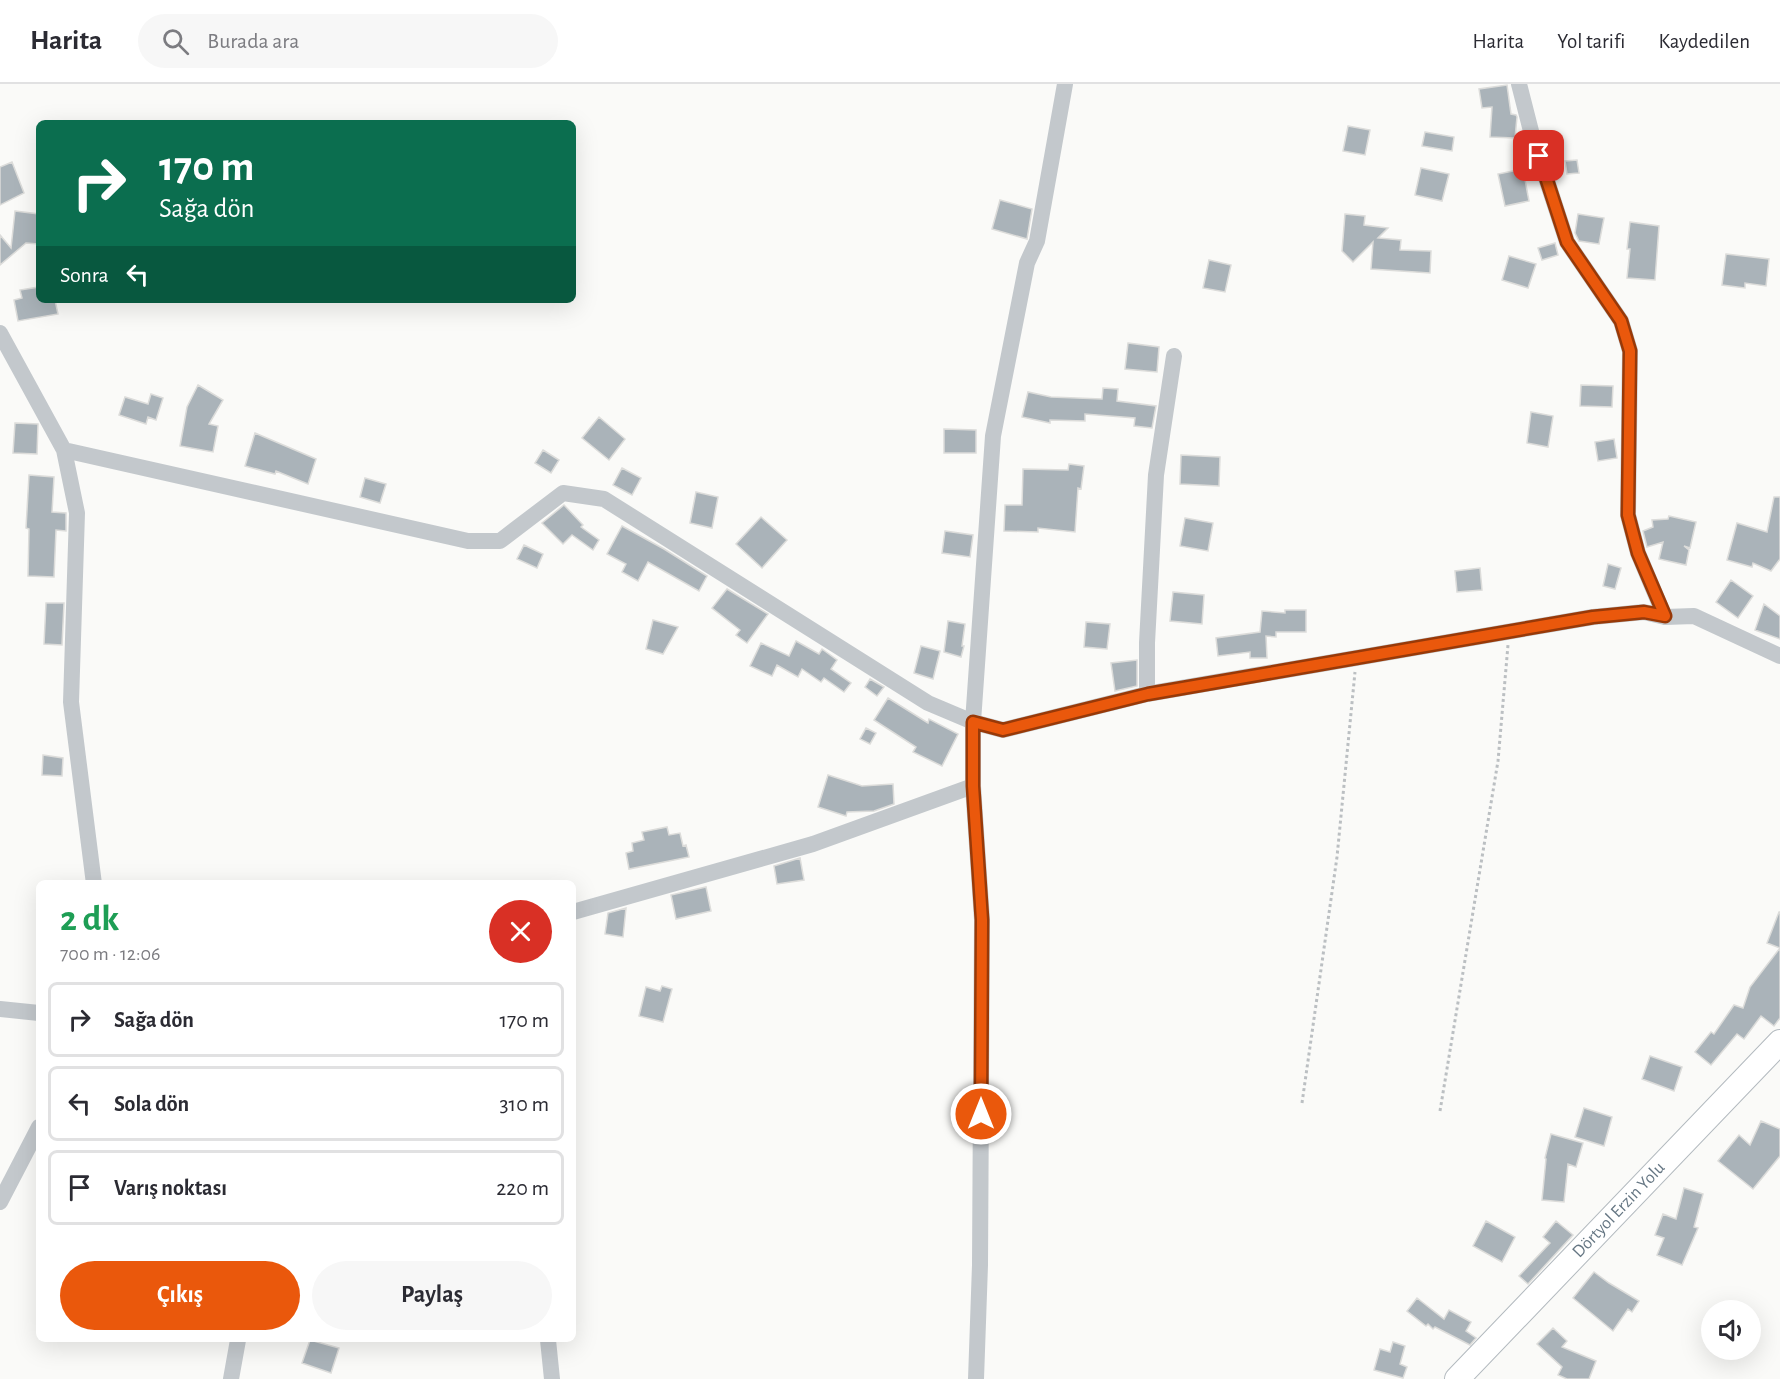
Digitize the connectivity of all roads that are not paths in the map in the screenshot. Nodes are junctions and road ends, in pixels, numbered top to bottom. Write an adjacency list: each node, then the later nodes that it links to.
1 (1065, 84): 9 (street)
2 (1519, 84): 6 (street)
3 (0, 333): 5 (street)
4 (1174, 356): 8 (street)
5 (64, 450): 9 (street); 11 (street)
6 (1665, 616): 7 (street); 8 (street)
7 (1780, 656)
8 (1148, 694): 9 (street)
9 (973, 722): 10 (street)
10 (973, 786): 12 (street); 22 (street)
11 (93, 880)
12 (576, 911)
13 (0, 1009): 14 (street)
14 (36, 1012)
15 (1780, 1042): 23 (main road, Dörtyol Erzin Yolu)
16 (36, 1133): 17 (street)
17 (0, 1202)
18 (238, 1342): 20 (street)
19 (549, 1342): 21 (street)
20 (231, 1379)
21 (552, 1379)
22 (976, 1379)
23 (1457, 1379)

